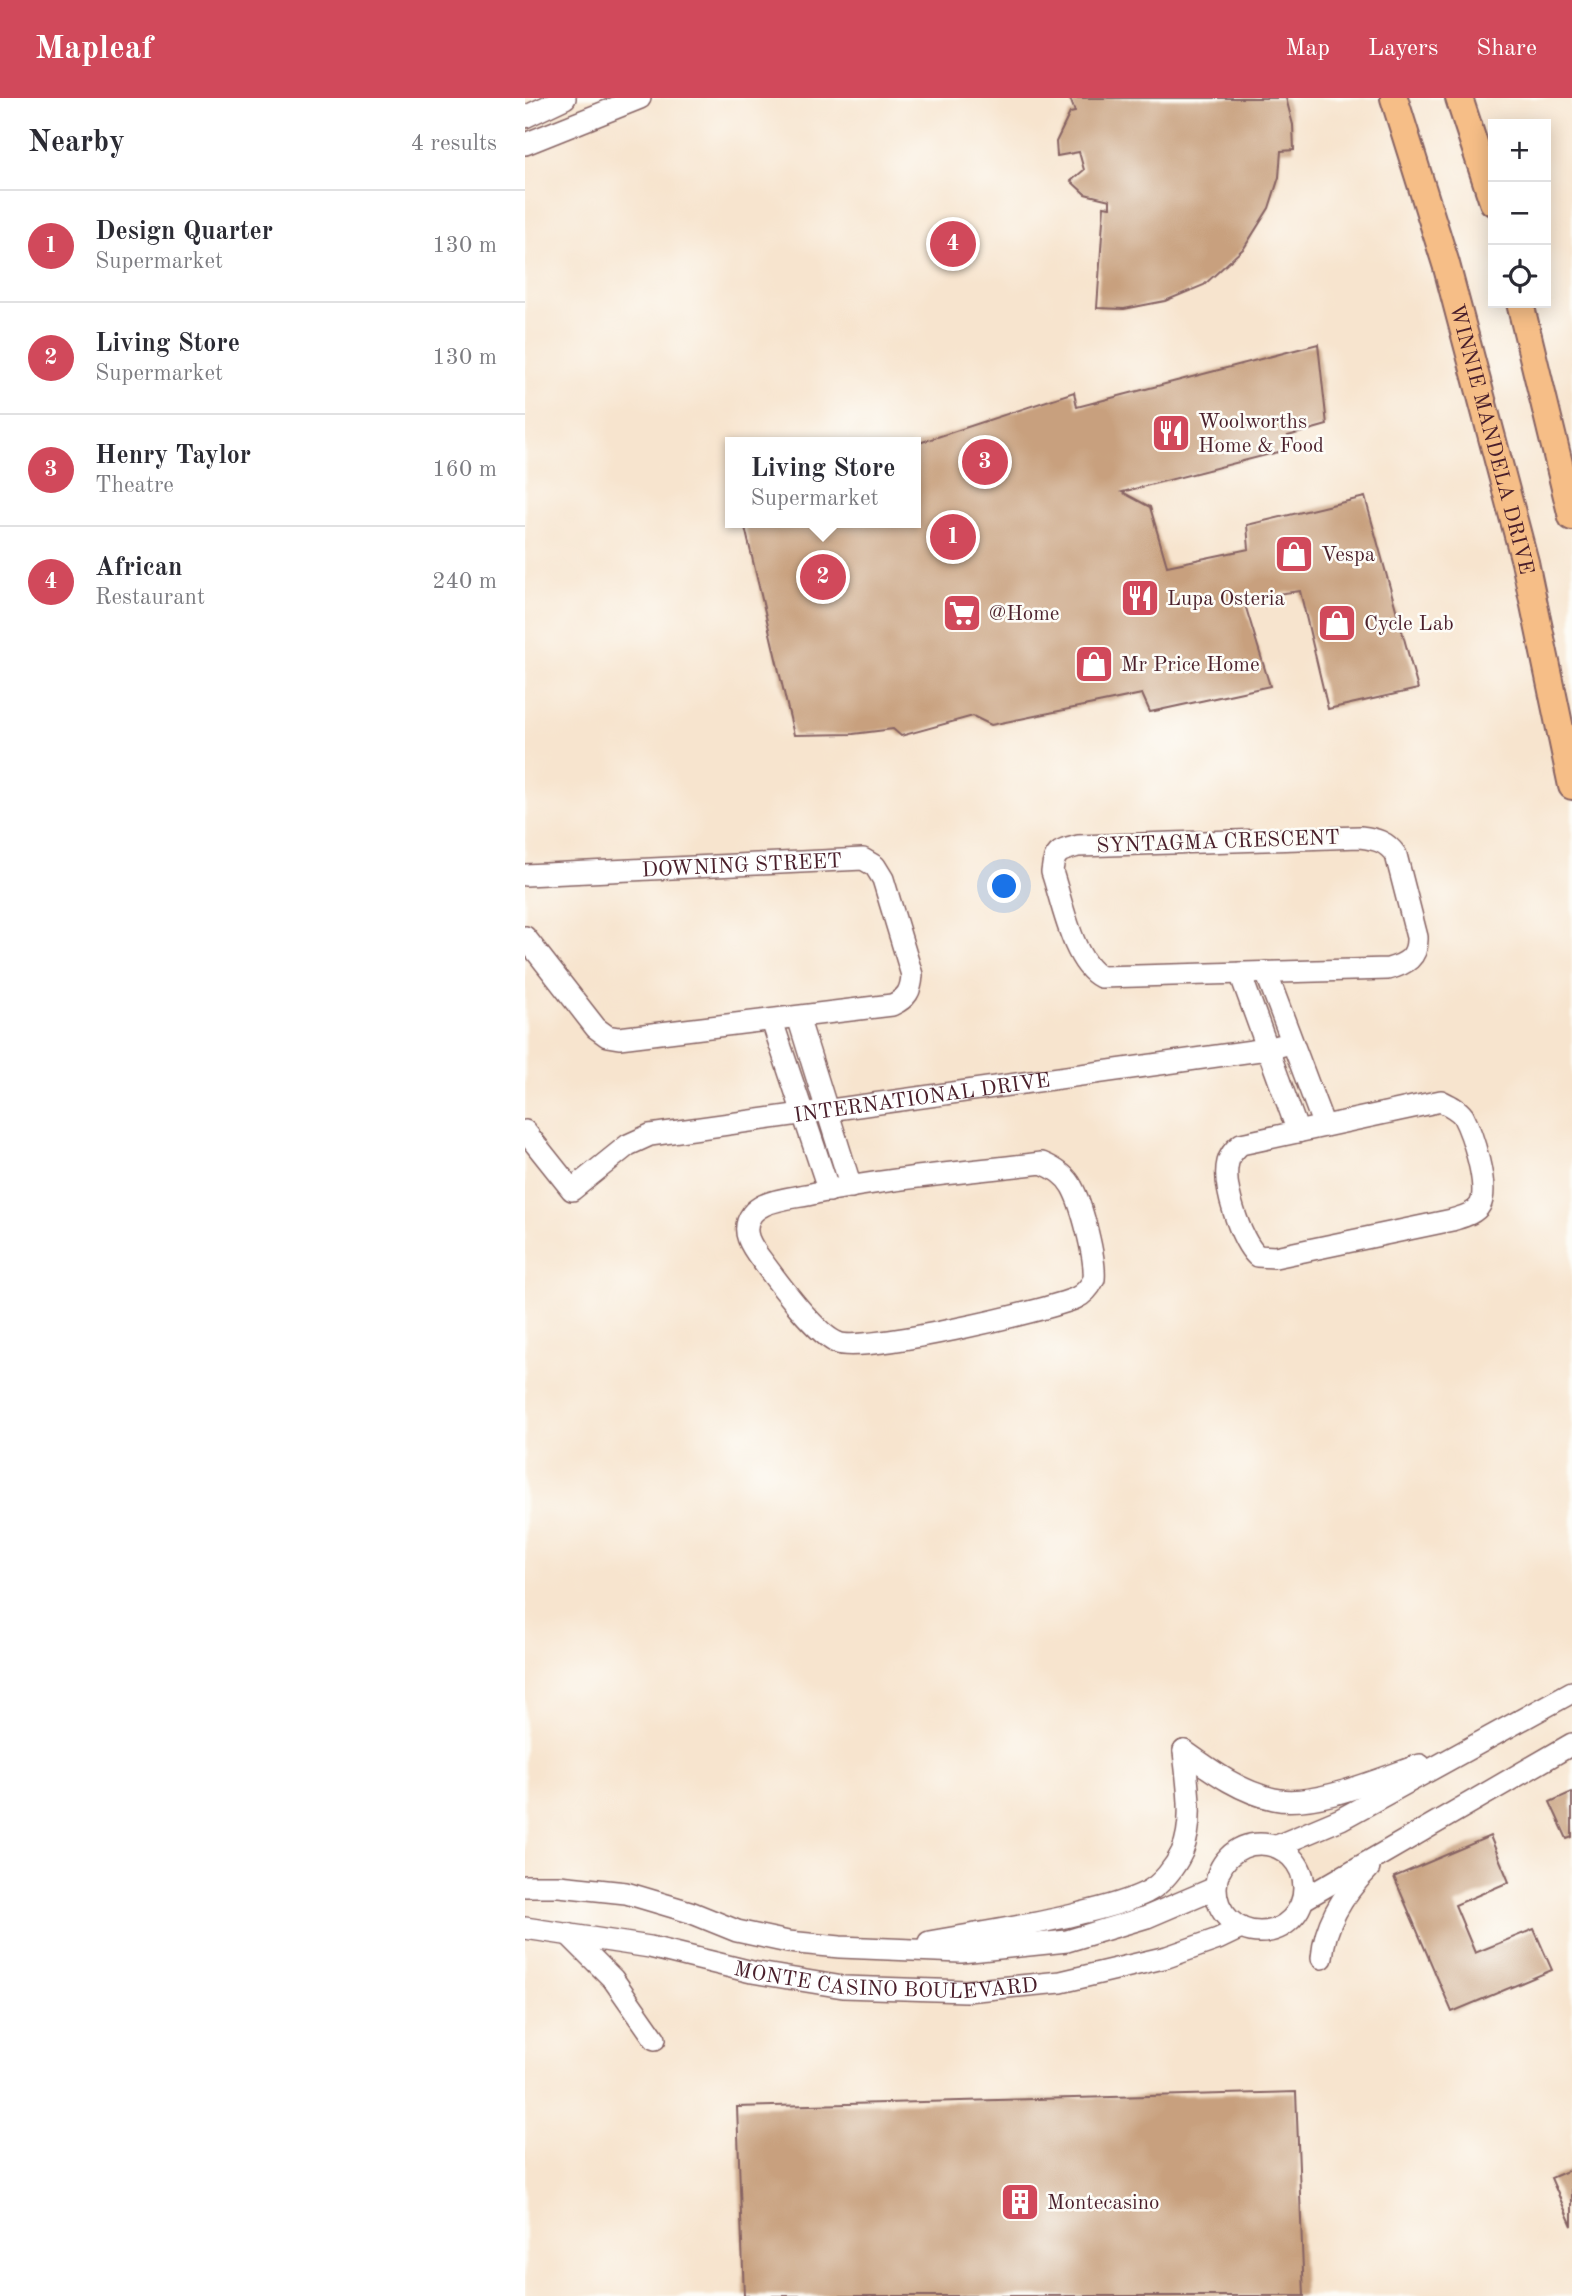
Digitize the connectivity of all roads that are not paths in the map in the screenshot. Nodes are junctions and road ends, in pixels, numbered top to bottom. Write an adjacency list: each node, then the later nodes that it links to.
1 (640, 98): 6 (street)
2 (1459, 98): 9 (main road)
3 (561, 99): 5 (street); 6 (street); 7 (street)
4 (1395, 103): 12 (main road, WINNIE MANDELA DRIVE)
5 (525, 117)
6 (586, 118): 7 (street)
7 (566, 127): 8 (street)
8 (525, 144)
9 (1488, 187)
10 (1521, 308): 11 (main road)
11 (1572, 517)
12 (1572, 786)
13 (525, 875): 17 (street, DOWNING STREET)
14 (525, 937): 18 (street, DOWNING STREET)
15 (1266, 972): 16 (street, SYNTAGMA CRESCENT); 16 (street, SYNTAGMA CRESCENT); 19 (street)
16 (1240, 973): 20 (street)
17 (798, 1017): 18 (street, DOWNING STREET); 21 (street)
18 (772, 1021): 22 (street)
19 (1291, 1043): 20 (street, INTERNATIONAL DRIVE); 23 (street)
20 (1267, 1049): 21 (street, INTERNATIONAL DRIVE); 25 (street)
21 (828, 1111): 22 (street, INTERNATIONAL DRIVE); 26 (street)
22 (804, 1115): 24 (street, INTERNATIONAL DRIVE); 27 (street)
23 (1324, 1126): 25 (street); 25 (street)
24 (525, 1131)
25 (1298, 1132)
26 (851, 1187): 27 (street); 27 (street)
27 (829, 1191)
28 (1572, 1692): 30 (street)
29 (1572, 1744): 31 (street)
30 (1471, 1749): 32 (street); 39 (street)
31 (1403, 1840): 35 (street); 40 (street)
32 (1277, 1846): 34 (street); 35 (street)
33 (525, 1886): 39 (street, MONTE CASINO BOULEVARD)
34 (1215, 1888): 37 (street); 39 (street, MONTE CASINO BOULEVARD)
35 (1304, 1899): 37 (street)
36 (525, 1928): 38 (street, MONTE CASINO BOULEVARD)
37 (1241, 1928): 38 (street, MONTE CASINO BOULEVARD)
38 (568, 1934): 41 (street)
39 (891, 1949)
40 (1322, 1958)
41 (655, 2039)

